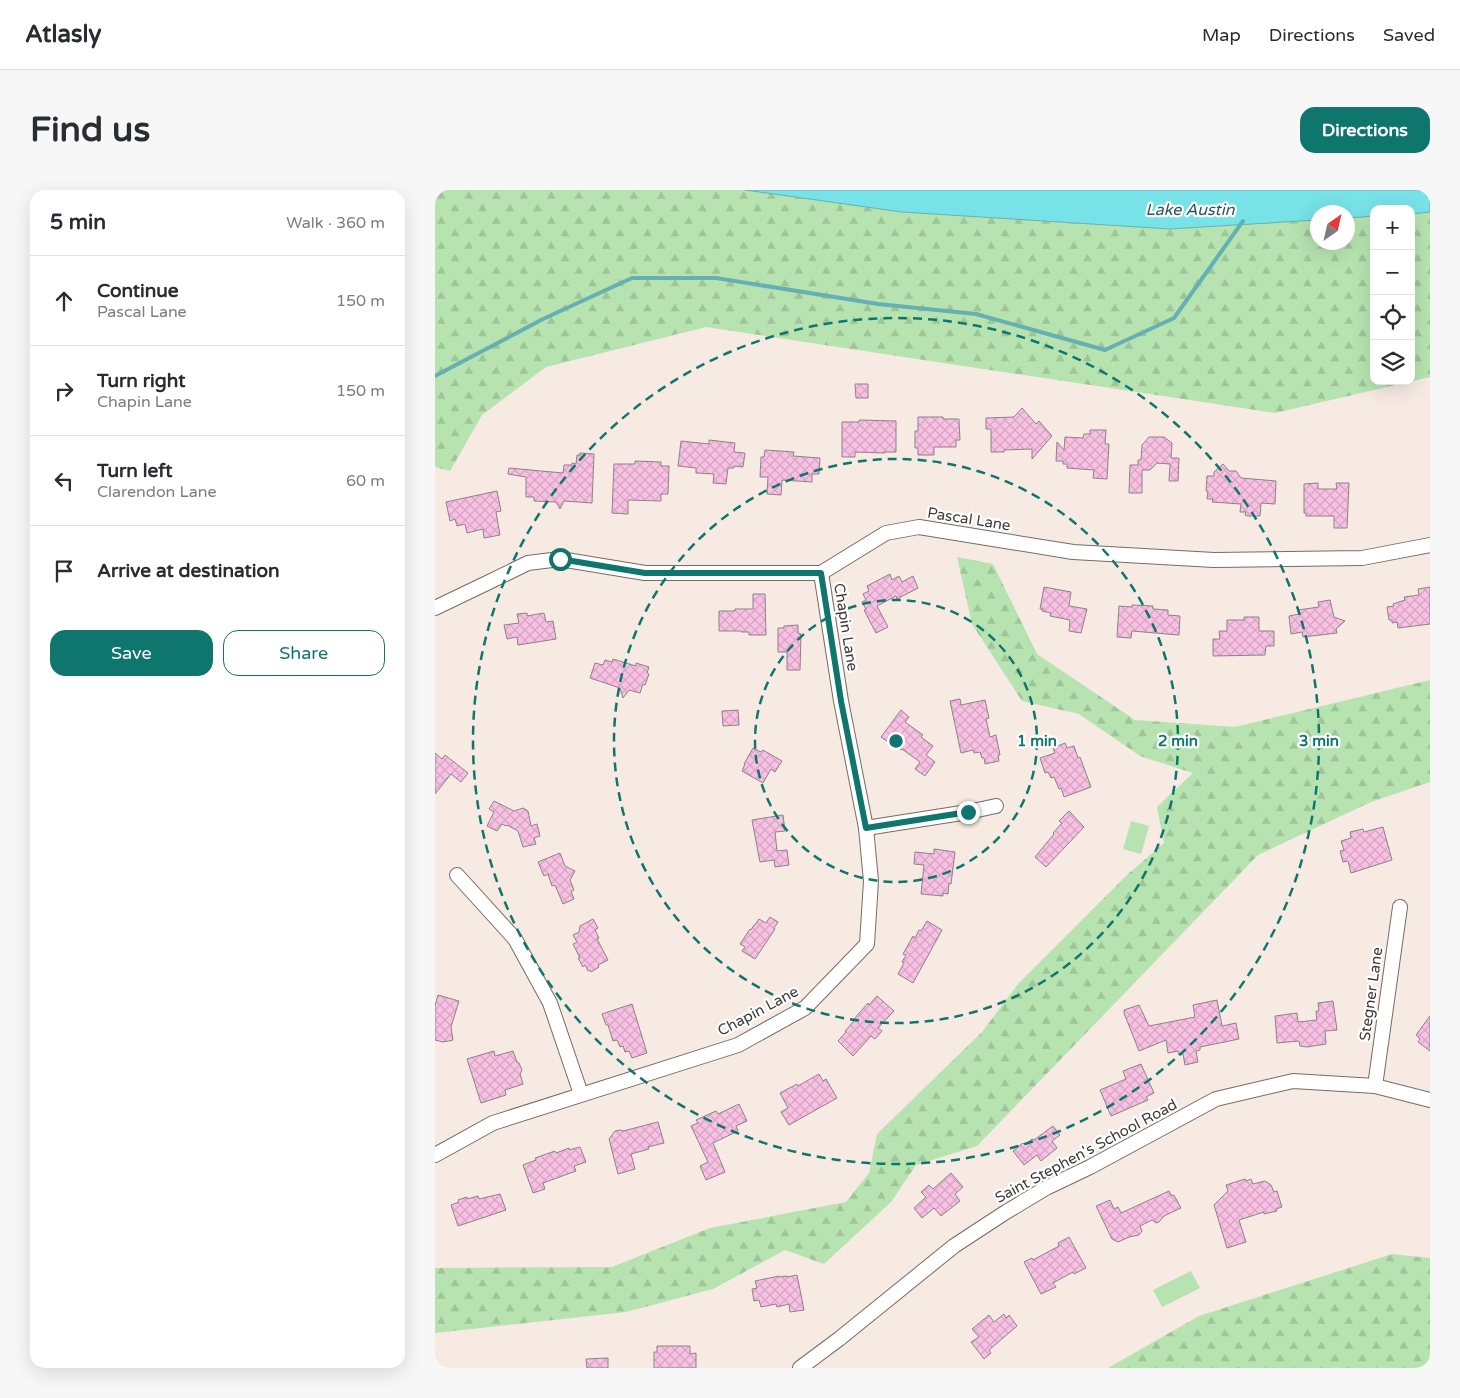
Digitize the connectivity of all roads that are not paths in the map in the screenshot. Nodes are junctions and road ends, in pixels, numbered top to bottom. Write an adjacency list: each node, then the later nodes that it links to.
1 (1430, 546): 2 (street, Pascal Lane)
2 (821, 573): 3 (street); 5 (street, Chapin Lane)
3 (435, 608)
4 (996, 806): 5 (street)
5 (866, 828): 9 (street, Chapin Lane)
6 (457, 875): 9 (street)
7 (1400, 907): 8 (street, Stegner Lane)
8 (1375, 1086): 10 (street, Saint Stephen's School Road); 12 (street, Saint Stephen's School Road)
9 (581, 1094): 11 (street, Chapin Lane)
10 (1430, 1100)
11 (435, 1155)
12 (800, 1368)

